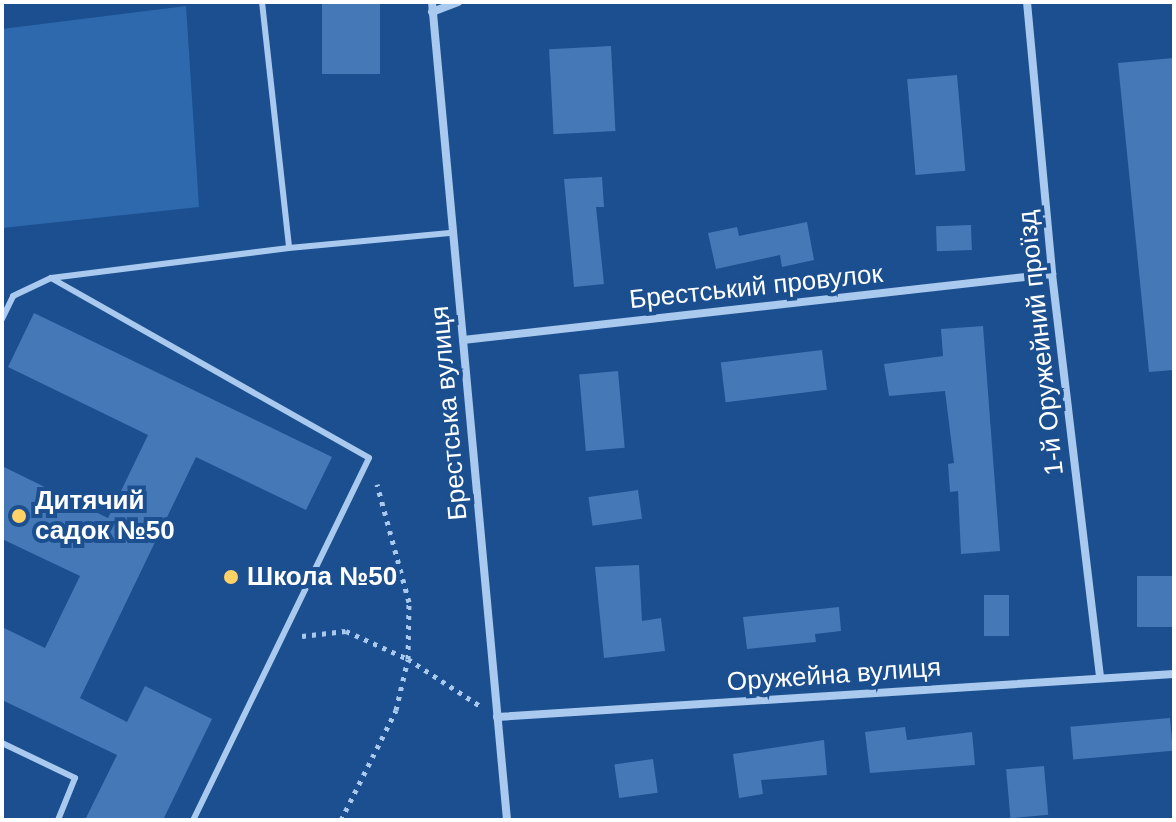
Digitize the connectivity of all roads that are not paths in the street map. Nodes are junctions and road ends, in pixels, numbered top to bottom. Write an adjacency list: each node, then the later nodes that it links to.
1 (262, 2): 6 (lane)
2 (458, 2): 4 (street)
3 (1027, 2): 7 (street, 1-й Оружейний проїзд)
4 (432, 7): 5 (street, Брестська вулиця)
5 (452, 233): 6 (lane); 10 (street, Брестська вулиця)
6 (289, 248): 8 (lane)
7 (1052, 274): 10 (street, Брестський провулок); 12 (street, 1-й Оружейний проїзд)
8 (51, 278): 9 (lane); 16 (lane)
9 (2, 319)
10 (463, 340): 13 (street, Брестська вулиця)
11 (1174, 674): 12 (street, Оружейна вулиця)
12 (1100, 678): 13 (street, Оружейна вулиця)
13 (497, 717): 17 (street, Брестська вулиця)
14 (2, 743): 15 (lane)
15 (58, 820)
16 (193, 820)
17 (507, 820)

